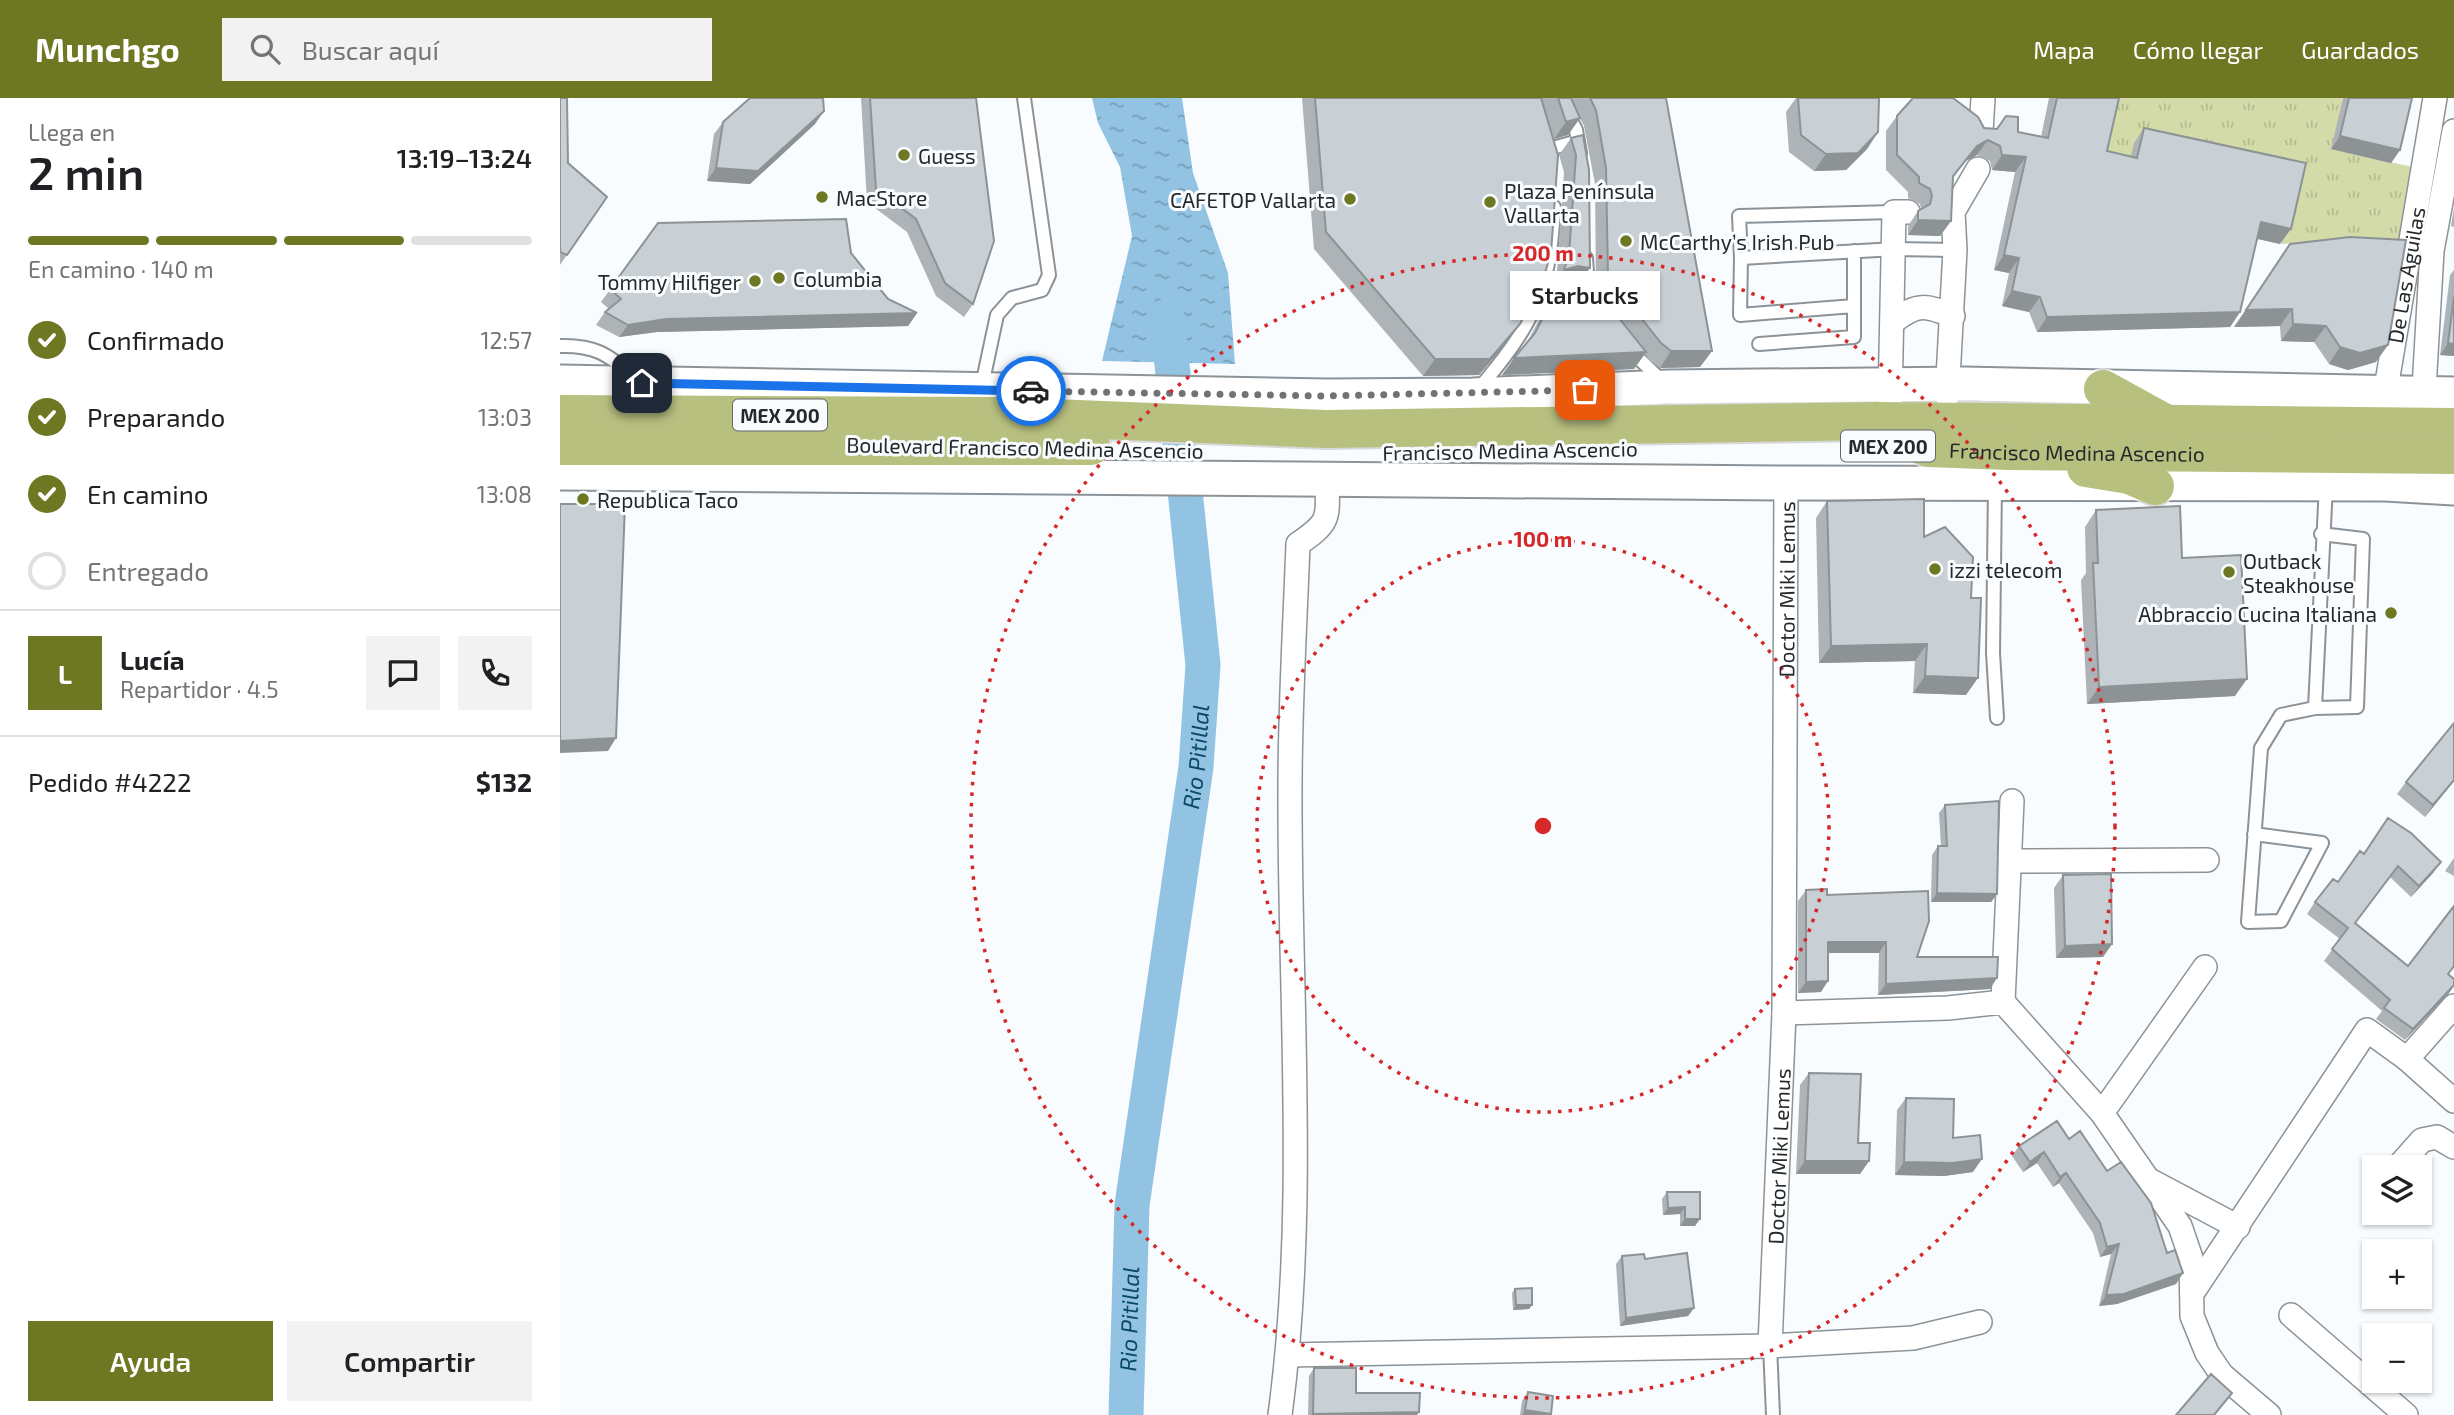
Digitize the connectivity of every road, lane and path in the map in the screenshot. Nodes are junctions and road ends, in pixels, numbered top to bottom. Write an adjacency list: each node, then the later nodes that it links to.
1 (1024, 98): 36 (lane)
2 (1560, 98): 7 (lane)
3 (1983, 98): 5 (street)
4 (2441, 101): 15 (street, De Las Aguilas)
5 (1981, 131)
6 (2454, 131): 15 (street, De Las Aguilas)
7 (1578, 141): 8 (lane); 9 (lane)
8 (1549, 149)
9 (1582, 163)
10 (1978, 169): 16 (street)
11 (1554, 199): 21 (lane)
12 (1901, 212): 14 (street); 18 (lane)
13 (1586, 239): 20 (lane)
14 (1895, 249): 16 (lane); 17 (lane); 24 (street)
15 (2421, 249): 38 (street, De Las Aguilas); 39 (street, De Las Aguilas)
16 (1955, 250): 23 (street)
17 (1854, 251): 18 (lane); 22 (lane)
18 (1741, 258): 22 (lane)
19 (1556, 295): 21 (lane)
20 (1586, 299)
21 (1538, 303): 33 (lane)
22 (1854, 306): 25 (lane)
23 (1952, 316): 24 (street); 30 (street)
24 (1894, 321): 35 (street)
25 (1759, 344)
26 (1626, 345): 31 (lane)
27 (560, 346): 29 (lane)
28 (560, 382): 29 (main road)
29 (642, 383): 36 (main road)
30 (1948, 384): 32 (main road); 35 (main road); 40 (street)
31 (1668, 387): 33 (main road); 35 (main road)
32 (2103, 389): 37 (highway); 38 (main road)
33 (1473, 395): 42 (main road)
34 (560, 414): 36 (highway, Boulevard Francisco Medina Ascencio / MEX 200)
35 (1890, 417): 40 (highway, Francisco Medina Ascencio / MEX 200); 42 (highway, Francisco Medina Ascencio / MEX 200)
36 (997, 423): 41 (highway, Boulevard Francisco Medina Ascencio / MEX 200); 42 (highway, Boulevard Francisco Medina Ascencio / MEX 200); 42 (main road); 44 (main road)
37 (2164, 423): 38 (highway, Francisco Medina Ascencio / MEX 200); 40 (highway, Francisco Medina Ascencio / MEX 200)
38 (2382, 423): 39 (highway, Francisco Medina Ascencio / MEX 200); 39 (main road); 43 (highway, Francisco Medina Ascencio / MEX 200)
39 (2438, 425)
40 (1944, 435): 43 (highway, Francisco Medina Ascencio / MEX 200)
41 (560, 446)
42 (1325, 447): 45 (main road); 71 (street)
43 (2002, 468): 45 (main road); 47 (highway); 51 (lane)
44 (560, 473)
45 (1786, 483): 59 (street, Doctor Miki Lemus)
46 (2326, 484): 47 (main road); 48 (main road); 49 (lane)
47 (2155, 486)
48 (2454, 488)
49 (2321, 534): 50 (lane); 50 (lane)
50 (2315, 708): 53 (lane)
51 (1997, 718)
52 (2012, 802): 55 (street)
53 (2254, 834): 53 (lane)
54 (2207, 860): 55 (street)
55 (2011, 861): 57 (street)
56 (2204, 967): 62 (street)
57 (2003, 1002): 59 (street); 62 (street)
58 (2454, 1006): 60 (street)
59 (1784, 1013): 70 (street, Doctor Miki Lemus)
60 (2407, 1059): 61 (street); 66 (street)
61 (2454, 1101)
62 (2102, 1113): 65 (street)
63 (2454, 1147): 64 (street)
64 (2409, 1155)
65 (2148, 1180): 66 (street); 67 (street)
66 (2238, 1227): 67 (street)
67 (2193, 1292): 74 (street)
68 (2291, 1315): 75 (street)
69 (1980, 1322): 70 (street)
70 (1770, 1346): 71 (street); 73 (lane)
71 (1288, 1355): 72 (street)
72 (1280, 1415)
73 (1773, 1415)
74 (2269, 1415)
75 (2406, 1415)

